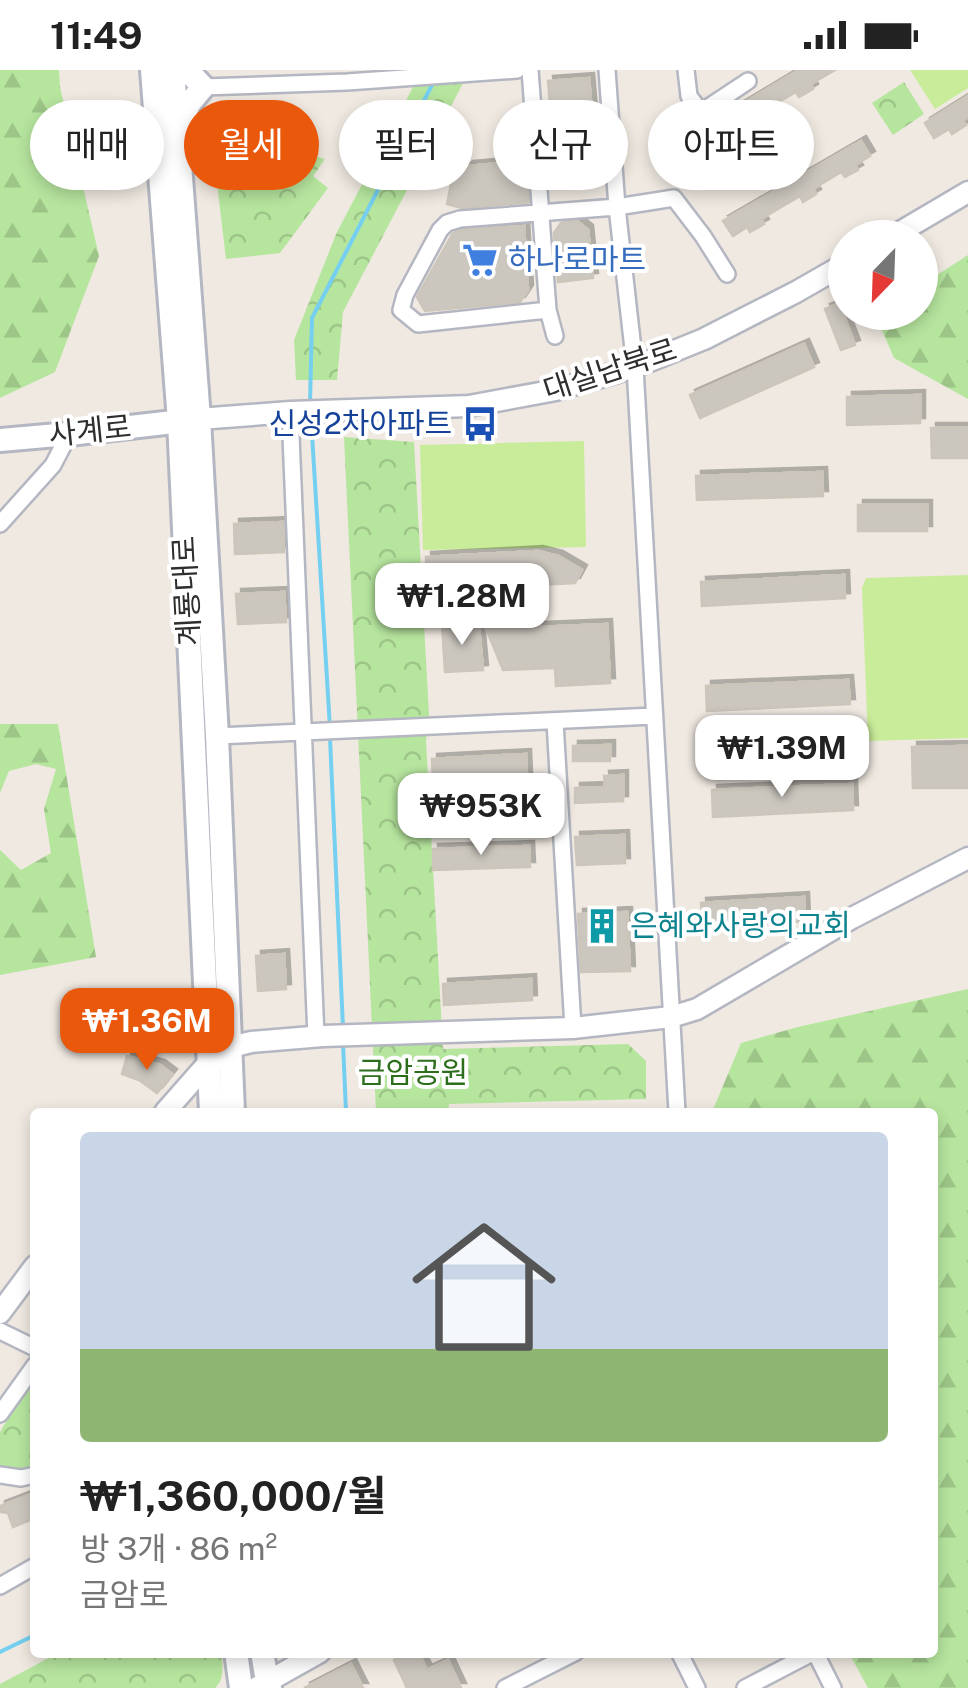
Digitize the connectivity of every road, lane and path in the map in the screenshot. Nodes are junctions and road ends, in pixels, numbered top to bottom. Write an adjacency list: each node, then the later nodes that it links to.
1 (152, 70): 25 (main road, 계룡대로)
2 (173, 70): 14 (main road)
3 (518, 70): 7 (street)
4 (530, 70): 17 (street)
5 (607, 70): 16 (street)
6 (686, 70): 11 (street)
7 (497, 71): 8 (street)
8 (347, 76): 9 (street)
9 (272, 77): 10 (street)
10 (195, 78): 14 (main road)
11 (691, 100)
12 (719, 100): 13 (street)
13 (719, 100)
14 (178, 130): 25 (main road)
15 (968, 192): 18 (street)
16 (616, 207): 17 (street); 19 (street); 23 (street)
17 (542, 211): 21 (street); 21 (street)
18 (921, 220)
19 (727, 274)
20 (828, 274): 23 (street, 대실남북로)
21 (548, 310): 22 (street)
22 (556, 336)
23 (636, 367): 24 (street, 대실남북로); 29 (street)
24 (298, 412): 25 (street); 31 (street)
25 (189, 420): 26 (main road, 사계로); 32 (main road, 계룡대로); 38 (main road, 계룡대로)
26 (69, 434): 27 (main road, 사계로); 28 (street)
27 (0, 440)
28 (0, 524)
29 (654, 716): 30 (street); 34 (street)
30 (554, 722): 31 (street); 35 (street)
31 (305, 732): 32 (street); 36 (street)
32 (217, 736): 37 (main road, 계룡대로)
33 (968, 858): 34 (street)
34 (671, 1017): 35 (street); 42 (street)
35 (573, 1028): 36 (street)
36 (320, 1037): 37 (street)
37 (230, 1047): 38 (street); 41 (main road, 계룡대로)
38 (209, 1062): 39 (street); 40 (main road, 계룡대로)
39 (169, 1108)
40 (212, 1108)
41 (233, 1108)
42 (677, 1108)
43 (30, 1273): 44 (street)
44 (0, 1313)
45 (0, 1331): 46 (street)
46 (30, 1346)
47 (30, 1372): 48 (street)
48 (0, 1414)
49 (0, 1475): 50 (street)
50 (30, 1477)
51 (30, 1569): 52 (street)
52 (0, 1586)
53 (237, 1658): 61 (main road)
54 (262, 1658): 60 (main road)
55 (310, 1658): 60 (street)
56 (564, 1658): 62 (street)
57 (682, 1658): 63 (street)
58 (802, 1658): 64 (street)
59 (817, 1658): 65 (street)
60 (264, 1686)
61 (241, 1688)
62 (505, 1688)
63 (698, 1688)
64 (745, 1688)
65 (833, 1688)

